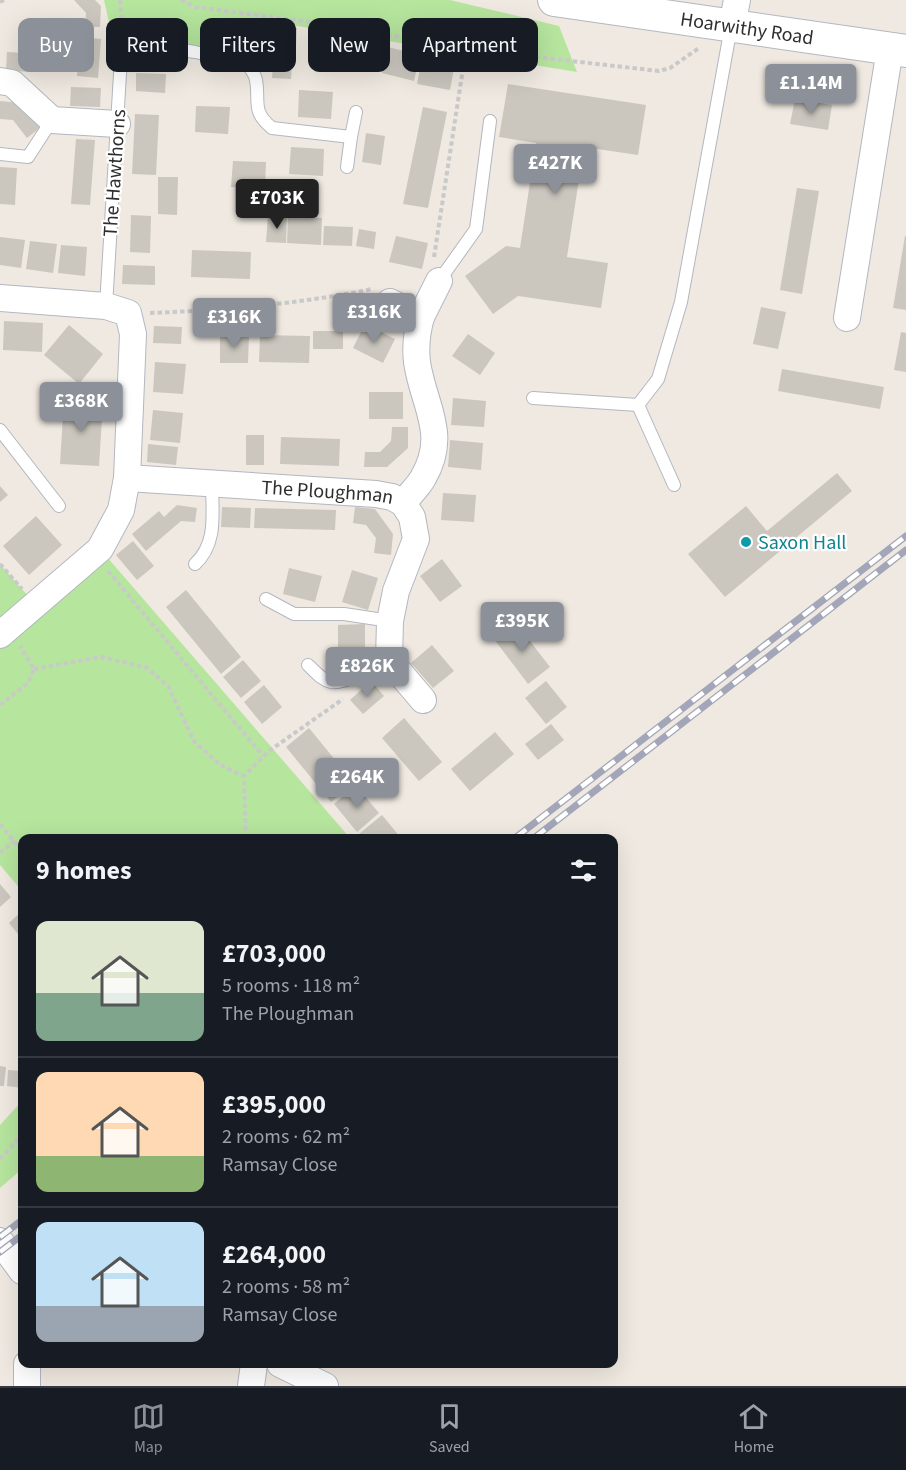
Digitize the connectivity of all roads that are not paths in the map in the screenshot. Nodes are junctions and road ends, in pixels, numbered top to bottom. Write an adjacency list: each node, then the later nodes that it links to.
1 (554, 0): 2 (street, Hoarwithy Road)
2 (734, 13): 3 (street, Hoarwithy Road); 19 (lane)
3 (898, 50): 17 (street)
4 (0, 81): 6 (street)
5 (356, 112): 9 (lane)
6 (52, 120): 8 (street); 10 (lane)
7 (490, 121): 12 (lane)
8 (117, 124): 9 (lane, The Hawthorns); 15 (lane, The Hawthorns)
9 (351, 137): 11 (lane)
10 (0, 154)
11 (347, 167)
12 (439, 281): 16 (street, The Ploughman)
13 (0, 298): 15 (street)
14 (390, 302): 16 (street)
15 (117, 310): 21 (street)
16 (421, 316): 24 (street, The Ploughman)
17 (848, 318)
18 (533, 398): 19 (lane)
19 (638, 405): 23 (lane)
20 (0, 430): 25 (lane)
21 (127, 478): 22 (street, The Ploughman); 29 (street)
22 (212, 483): 24 (street, The Ploughman); 26 (lane)
23 (674, 485)
24 (403, 503): 28 (street)
25 (58, 506)
26 (195, 564)
27 (266, 599): 28 (lane)
28 (390, 621): 30 (street)
29 (4, 631)
30 (389, 660): 31 (lane); 32 (street)
31 (308, 664)
32 (423, 700)
33 (0, 1241): 34 (street)
34 (18, 1266)
35 (27, 1368): 38 (street)
36 (253, 1368): 39 (street)
37 (288, 1368): 40 (street)
38 (27, 1386)
39 (251, 1386)
40 (325, 1386)

